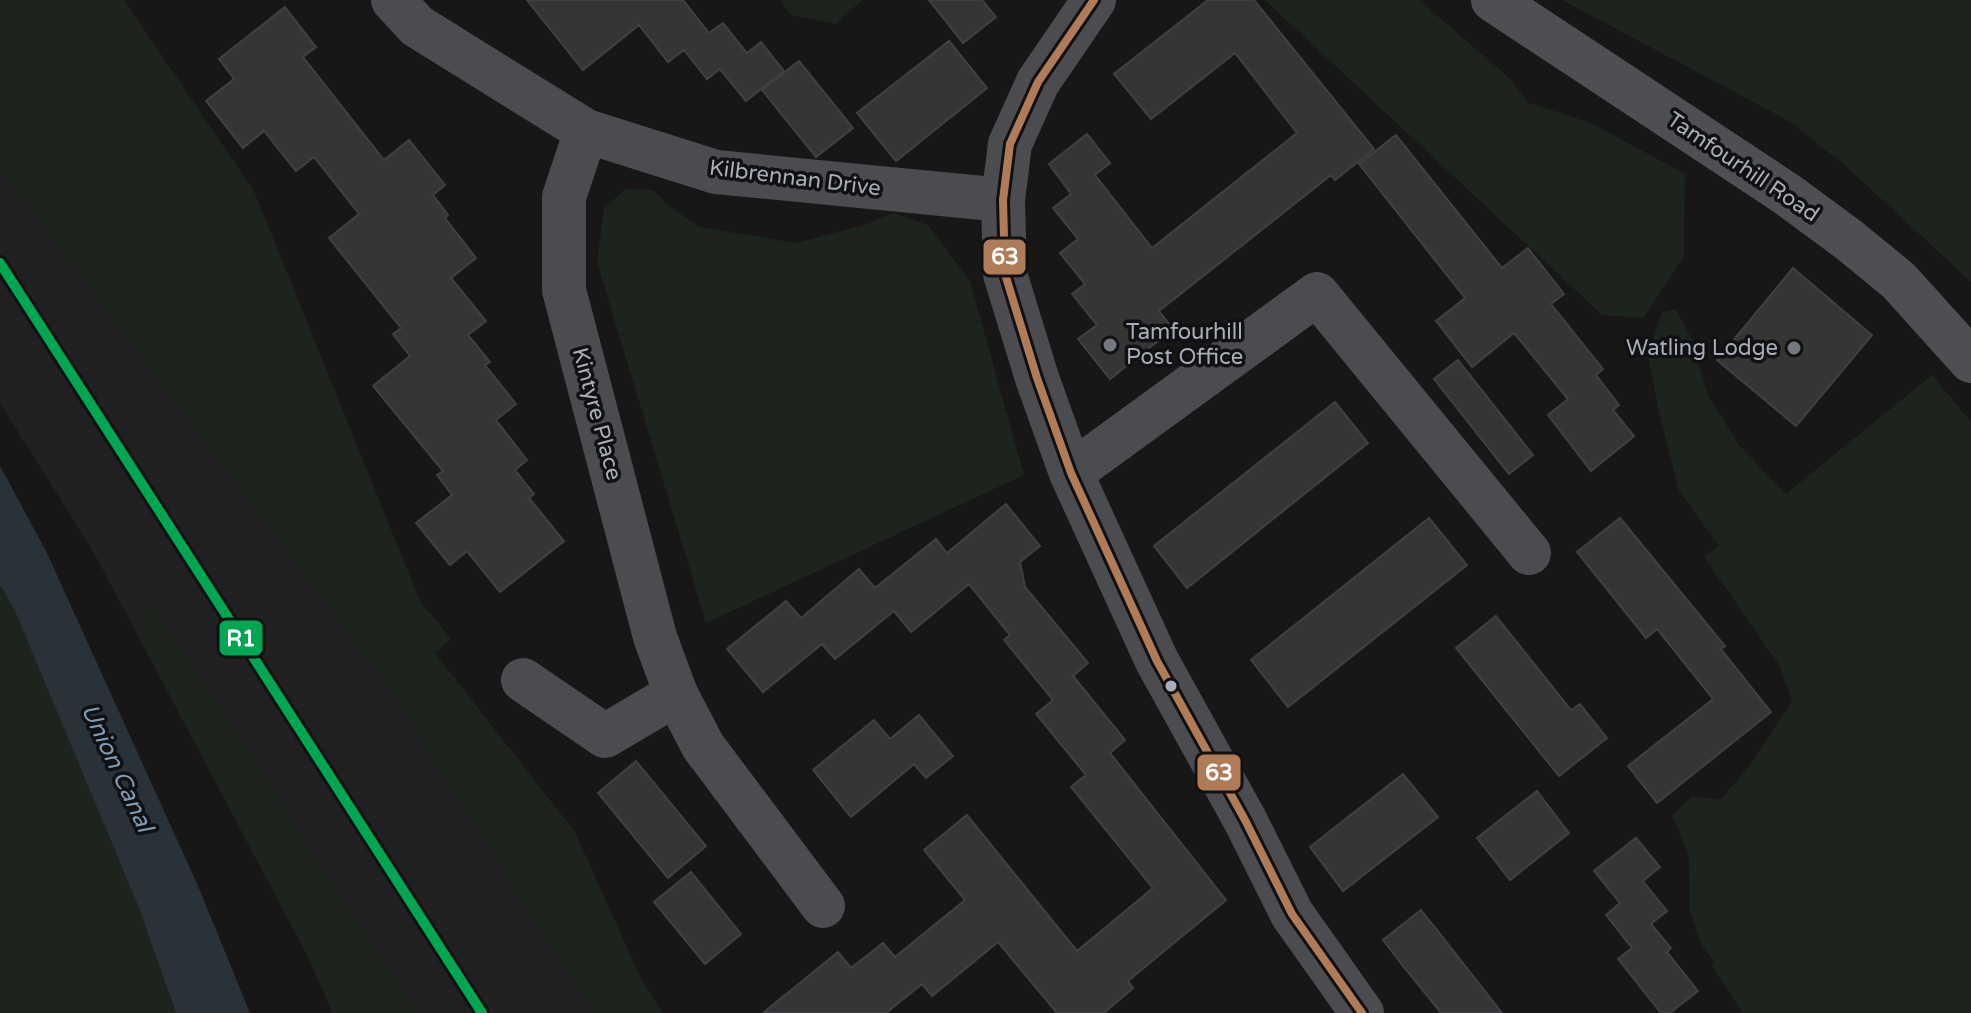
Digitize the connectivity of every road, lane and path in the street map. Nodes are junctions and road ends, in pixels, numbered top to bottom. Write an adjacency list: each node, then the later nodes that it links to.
1 (393, 0): 4 (street, Kilbrennan Drive)
2 (1094, 0): 5 (street)
3 (1493, 0): 6 (main road, Tamfourhill Road)
4 (586, 131): 5 (street, Kilbrennan Drive); 10 (street, Kintyre Place)
5 (1003, 200): 7 (street)
6 (1971, 361)
7 (1071, 473): 8 (street); 12 (street)
8 (1529, 553)
9 (523, 680): 10 (street)
10 (676, 694): 11 (street, Kintyre Place)
11 (823, 906)
12 (1362, 1013)

